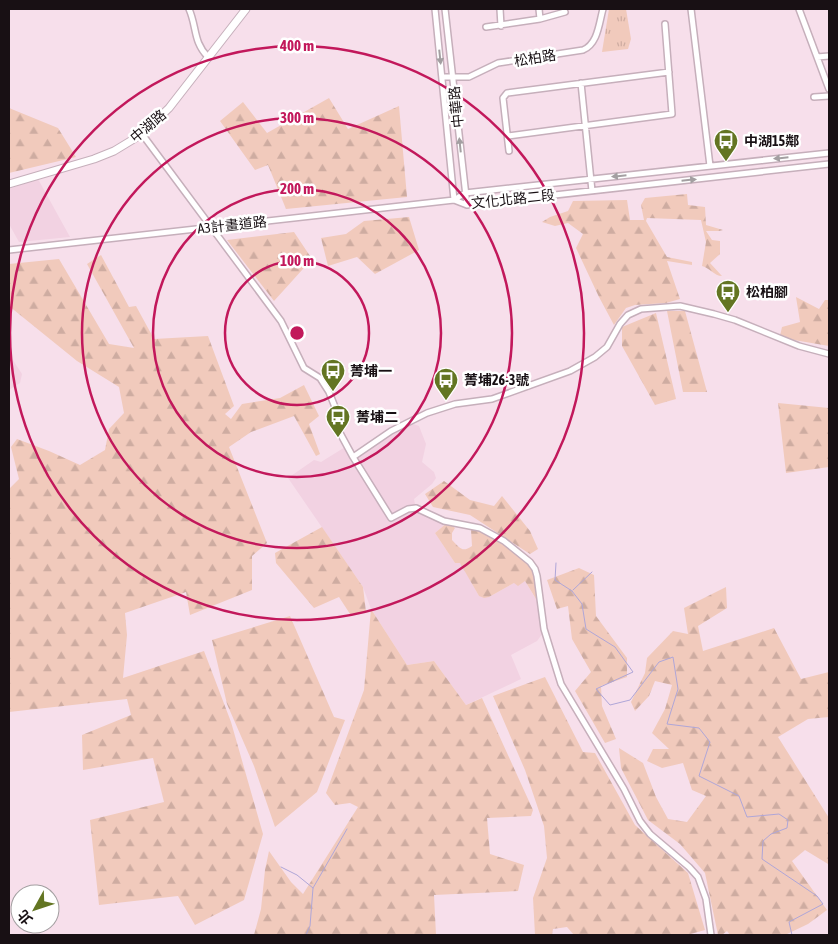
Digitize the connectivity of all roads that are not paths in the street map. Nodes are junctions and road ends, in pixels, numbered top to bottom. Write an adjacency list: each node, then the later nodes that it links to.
1 (189, 9): 16 (street)
2 (246, 9): 16 (main road, 中湖路)
3 (435, 9): 19 (street, 中華路, one-way to 19)
4 (445, 9): 20 (street, 中華路)
5 (500, 9): 13 (street)
6 (539, 9): 11 (street)
7 (603, 9): 20 (street, 松柏路)
8 (691, 9): 31 (street)
9 (799, 9): 17 (street)
10 (564, 12): 11 (street)
11 (540, 19): 13 (street)
12 (665, 24): 18 (street)
13 (501, 26): 14 (street)
14 (486, 27)
15 (829, 56): 17 (street)
16 (208, 57): 26 (main road, 中湖路)
17 (817, 57): 22 (street)
18 (669, 72): 21 (street); 25 (street)
19 (442, 77): 20 (street, 松柏路); 36 (street, 中華路)
20 (453, 77): 35 (street, 中華路, one-way to 20)
21 (581, 83): 25 (street); 27 (street)
22 (829, 89)
23 (829, 96): 24 (street)
24 (814, 98)
25 (586, 126): 27 (street); 32 (street)
26 (142, 134): 33 (main road, 中湖路); 38 (street)
27 (508, 136): 28 (street)
28 (509, 150)
29 (829, 153): 31 (street, 文化北路二段, one-way to 31)
30 (829, 164): 34 (street, 文化北路二段, one-way to 30)
31 (710, 166): 32 (street, 文化北路二段, one-way to 32)
32 (591, 179): 34 (street); 35 (street, 文化北路二段)
33 (9, 184)
34 (592, 191): 37 (street, 文化北路二段)
35 (465, 193): 36 (street, 文化北路二段); 37 (street, 中華路)
36 (454, 200): 37 (street, 文化北路二段); 38 (street, A3計畫道路)
37 (467, 205)
38 (210, 228): 39 (street, A3計畫道路); 41 (street)
39 (9, 250)
40 (829, 354): 41 (street)
41 (354, 457): 42 (street)
42 (711, 935)

